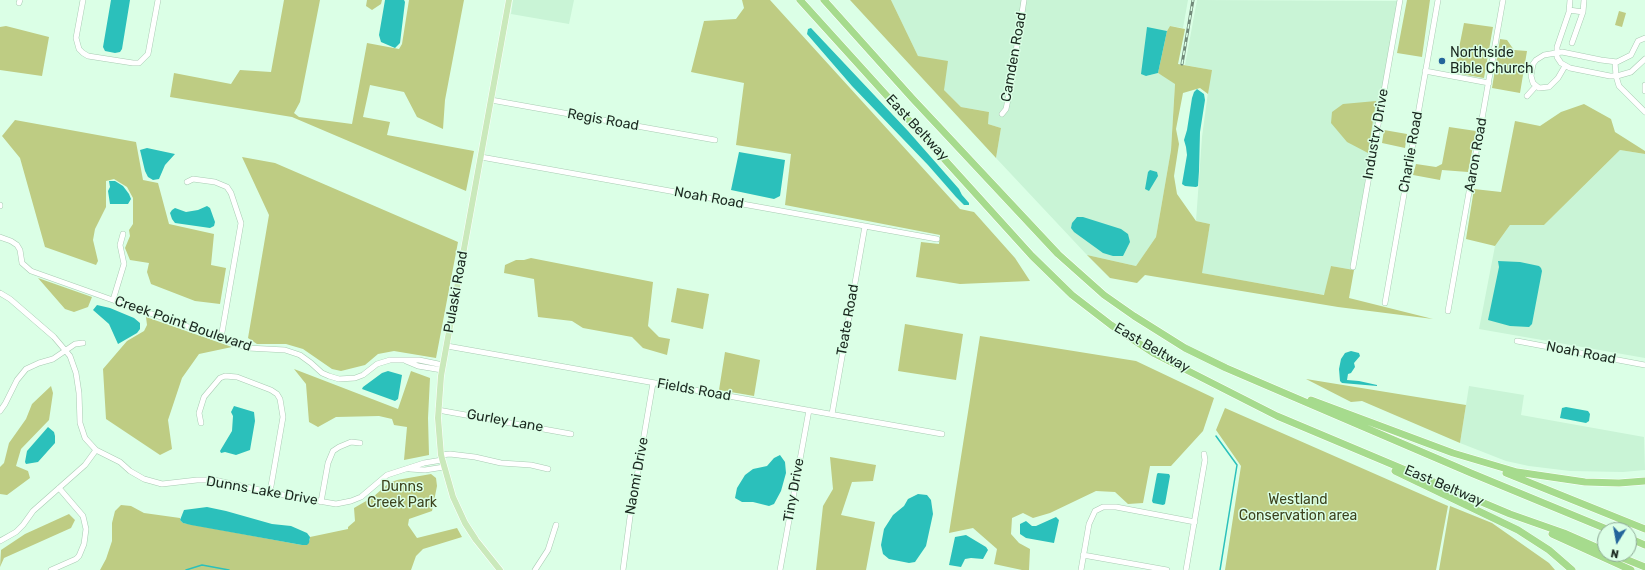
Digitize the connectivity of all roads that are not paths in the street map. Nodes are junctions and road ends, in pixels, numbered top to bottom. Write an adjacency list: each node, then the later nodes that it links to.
1 (83, 0): 2 (street)
2 (158, 0)
3 (509, 0): 29 (main road, Pulaski Road)
4 (796, 0): 18 (highway)
5 (800, 0): 18 (highway, East Beltway)
6 (825, 0): 52 (highway, East Beltway)
7 (1024, 0): 31 (street, Camden Road)
8 (1400, 0): 39 (street, Industry Drive)
9 (1438, 0): 22 (street, Charlie Road)
10 (1503, 0): 24 (street, Aaron Road)
11 (1570, 0): 13 (street)
12 (1584, 0): 14 (street)
13 (1569, 10): 14 (street); 17 (street)
14 (1583, 12): 16 (street)
15 (1645, 38): 20 (street)
16 (1572, 43)
17 (1556, 53): 20 (street); 21 (street); 26 (street)
18 (853, 60): 57 (highway, East Beltway)
19 (1645, 60): 23 (street)
20 (1615, 62): 23 (street)
21 (1565, 66): 23 (street); 26 (street)
22 (1425, 71): 24 (street); 42 (street, Charlie Road)
23 (1616, 76): 30 (street)
24 (1489, 83): 43 (street, Aaron Road)
25 (1645, 85): 27 (street)
26 (1536, 86): 28 (street)
27 (1645, 91)
28 (1527, 96)
29 (491, 100): 32 (street, Regis Road); 33 (main road, Pulaski Road)
30 (1645, 112)
31 (1002, 114)
32 (715, 140)
33 (480, 157): 35 (street, Noah Road); 47 (main road, Pulaski Road)
34 (187, 182): 44 (street)
35 (865, 226): 38 (street, Noah Road); 56 (street, Teate Road)
36 (123, 234): 41 (street)
37 (0, 237): 41 (street, Creek Point Boulevard)
38 (937, 238)
39 (1353, 267)
40 (0, 293): 48 (street, Dunns Lake Drive)
41 (113, 300): 44 (street, Creek Point Boulevard)
42 (1385, 303)
43 (1448, 311)
44 (221, 338): 50 (street, Creek Point Boulevard)
45 (1517, 341): 49 (street, Noah Road)
46 (84, 343): 48 (street)
47 (447, 346): 50 (main road, Pulaski Road); 51 (street, Fields Road)
48 (65, 350): 55 (street); 62 (street, Dunns Lake Drive)
49 (1645, 364)
50 (443, 368): 53 (main road, Pulaski Road)
51 (653, 383): 54 (street, Fields Road); 84 (street, Naomi Drive)
52 (1263, 384): 63 (highway); 74 (highway, East Beltway)
53 (438, 410): 59 (street, Gurley Lane); 65 (main road, Pulaski Road)
54 (809, 410): 56 (street, Fields Road); 85 (street, Tiny Drive)
55 (0, 411)
56 (832, 414): 60 (street, Fields Road)
57 (1277, 416): 71 (highway, East Beltway); 89 (highway)
58 (201, 423): 69 (street)
59 (571, 434)
60 (942, 434)
61 (360, 443): 70 (street)
62 (96, 450): 68 (street); 69 (street, Dunns Lake Drive)
63 (1454, 453): 67 (highway); 75 (highway)
64 (1204, 454): 72 (street)
65 (442, 461): 66 (street, Dunns Lake Drive); 70 (street, Dunns Lake Drive); 82 (main road, Pulaski Road)
66 (548, 469)
67 (1645, 482)
68 (59, 488): 76 (street); 81 (street)
69 (270, 492): 70 (street, Dunns Lake Drive)
70 (321, 502)
71 (1510, 514): 77 (highway, East Beltway); 90 (highway)
72 (1195, 522): 78 (street); 88 (street)
73 (556, 525): 83 (street)
74 (1597, 525)
75 (1645, 529)
76 (0, 541)
77 (1597, 548)
78 (1083, 555): 86 (street); 87 (street)
79 (1631, 562): 80 (highway)
80 (1645, 568)
81 (51, 570)
82 (500, 570)
83 (535, 570)
84 (623, 570)
85 (780, 570)
86 (1081, 570)
87 (1167, 570)
88 (1186, 570)
89 (1572, 570)
90 (1631, 570)

